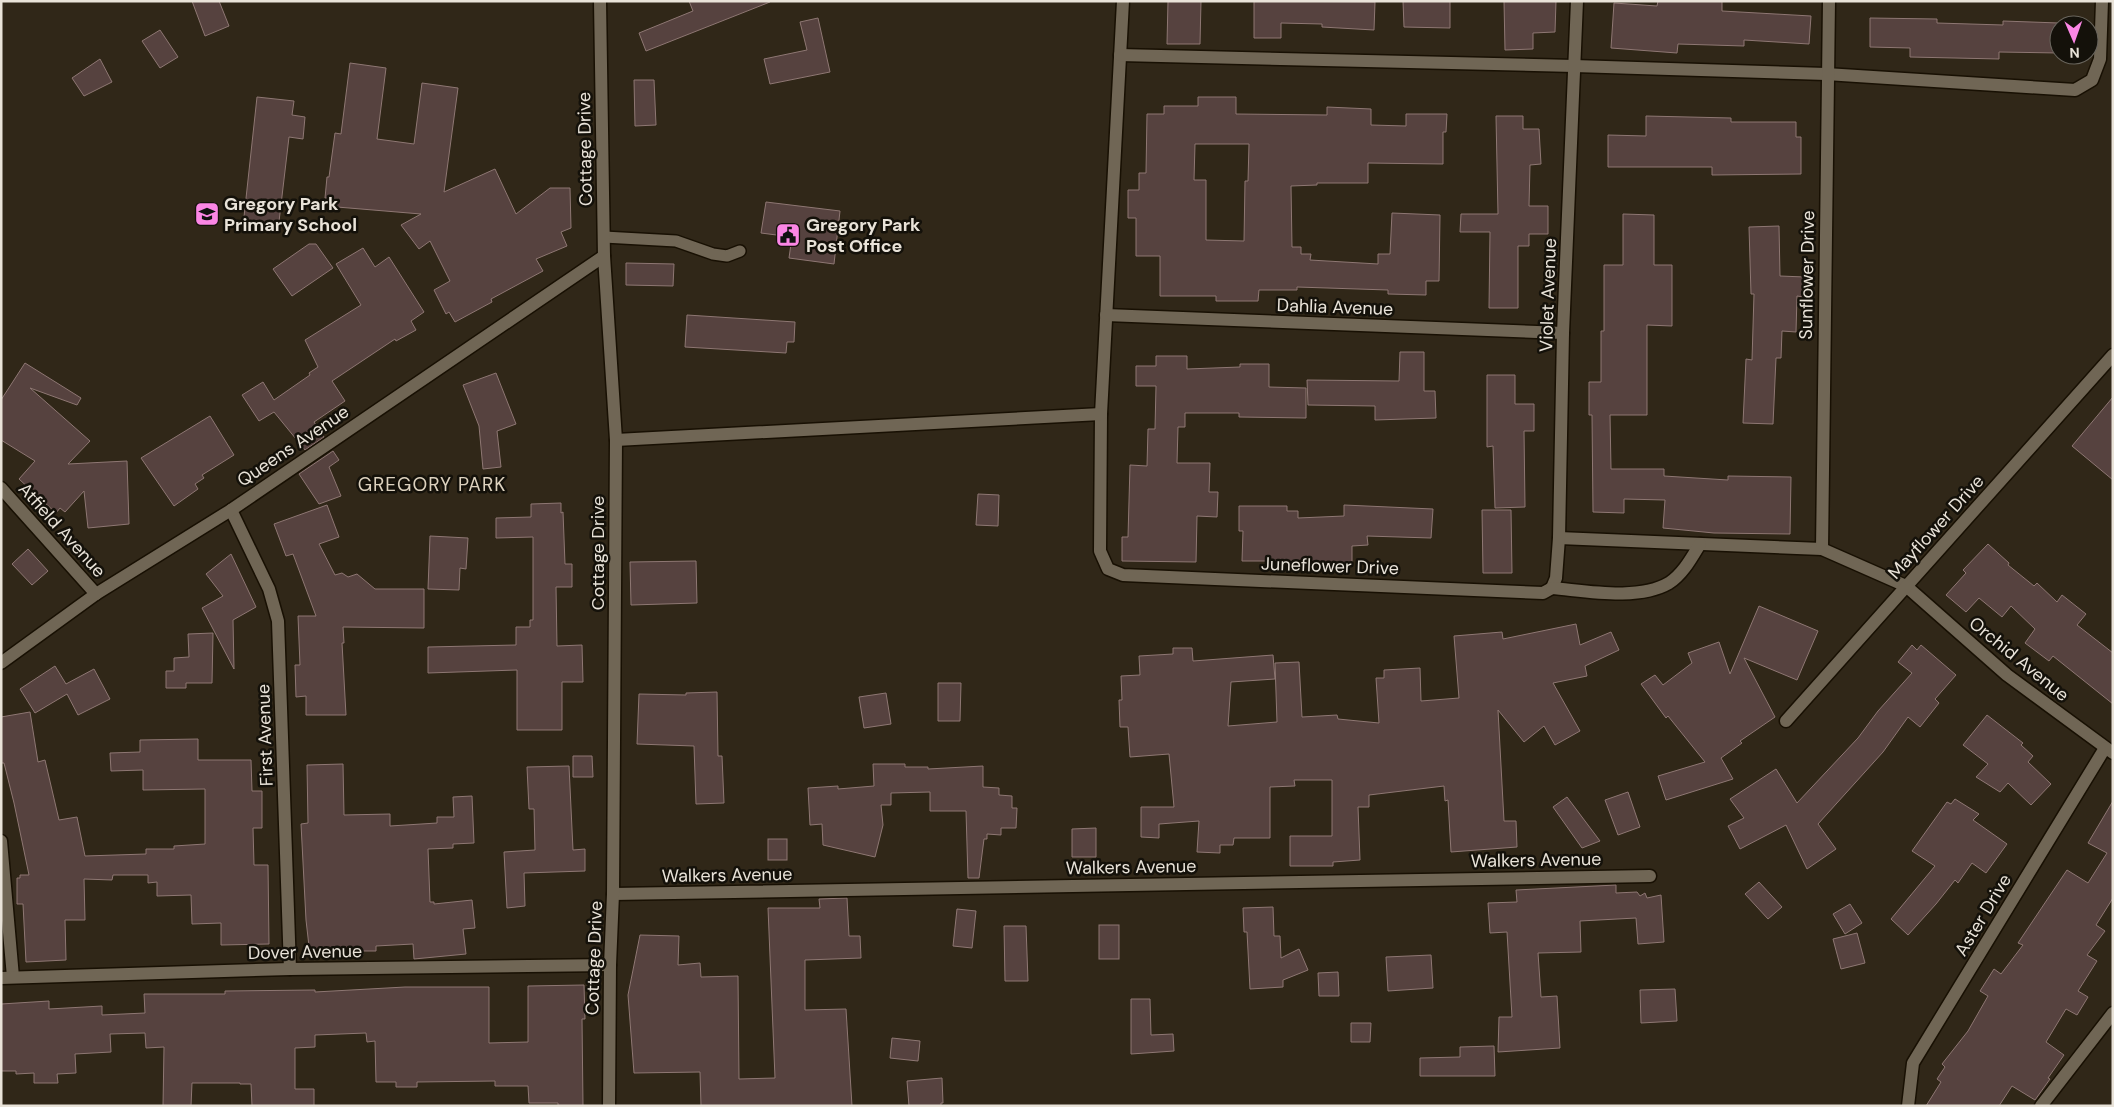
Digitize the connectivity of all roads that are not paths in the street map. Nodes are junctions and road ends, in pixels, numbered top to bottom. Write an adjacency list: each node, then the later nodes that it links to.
1 (600, 1): 9 (street, Cottage Drive)
2 (1123, 1): 6 (street)
3 (1577, 1): 7 (street, Violet Avenue)
4 (1829, 1): 8 (street, Sunflower Drive)
5 (2102, 1): 8 (street)
6 (1120, 56): 7 (street); 12 (street)
7 (1574, 66): 8 (street); 13 (street, Violet Avenue)
8 (1826, 74): 21 (street, Sunflower Drive)
9 (604, 237): 10 (lane); 11 (street, Cottage Drive)
10 (740, 251)
11 (604, 256): 16 (street, Cottage Drive); 18 (street, Queens Avenue)
12 (1106, 315): 13 (street, Dahlia Avenue); 15 (street)
13 (1563, 333): 19 (street, Violet Avenue)
14 (2113, 356): 22 (street, Mayflower Drive)
15 (1101, 414): 16 (street); 23 (street, Juneflower Drive)
16 (616, 440): 30 (street, Cottage Drive)
17 (1, 488): 24 (street, Atfield Avenue)
18 (231, 510): 24 (street, Queens Avenue); 32 (street, First Avenue)
19 (1559, 538): 20 (street); 23 (street, Violet Avenue)
20 (1700, 544): 21 (street); 23 (street, Juneflower Drive)
21 (1822, 549): 22 (street, Orchid Avenue)
22 (1906, 586): 26 (street, Mayflower Drive); 27 (street, Orchid Avenue)
23 (1552, 588)
24 (96, 594): 25 (street, Queens Avenue)
25 (1, 663)
26 (1786, 721)
27 (2109, 751): 36 (street, Aster Drive)
28 (1, 841): 33 (street)
29 (1650, 876): 30 (street, Walkers Avenue)
30 (613, 894): 31 (street, Cottage Drive)
31 (610, 965): 32 (street, Dover Avenue); 35 (street, Cottage Drive)
32 (290, 969): 33 (street, Dover Avenue)
33 (7, 977)
34 (2113, 1013): 37 (street)
35 (609, 1106)
36 (1908, 1106)
37 (2041, 1106)

